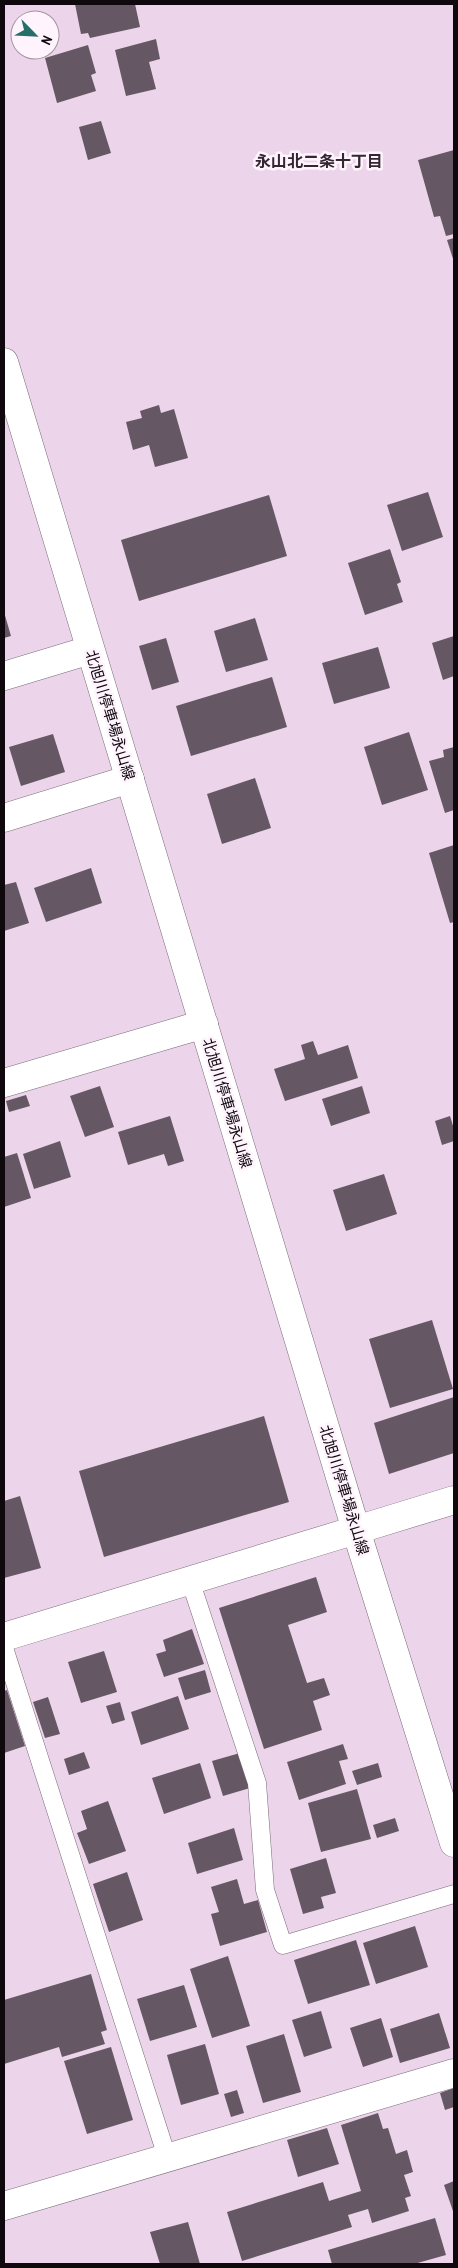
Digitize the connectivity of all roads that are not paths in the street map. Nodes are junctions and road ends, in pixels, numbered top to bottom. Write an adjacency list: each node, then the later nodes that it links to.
1 (4, 362): 2 (main road, 北旭川停車場永山線)
2 (10, 408): 3 (main road, 北旭川停車場永山線)
3 (90, 650): 4 (main road); 5 (main road, 北旭川停車場永山線)
4 (4, 676)
5 (130, 780): 6 (main road); 7 (main road, 北旭川停車場永山線)
6 (4, 818)
7 (204, 1024): 8 (main road); 10 (main road, 北旭川停車場永山線)
8 (4, 1083)
9 (454, 1500): 10 (main road)
10 (356, 1530): 11 (main road); 14 (main road, 北旭川停車場永山線)
11 (190, 1580): 12 (main road); 15 (lane)
12 (4, 1637)
13 (4, 1648): 17 (lane)
14 (454, 1843)
15 (454, 1894)
16 (454, 2073): 17 (main road)
17 (166, 2158): 18 (main road)
18 (4, 2206)

